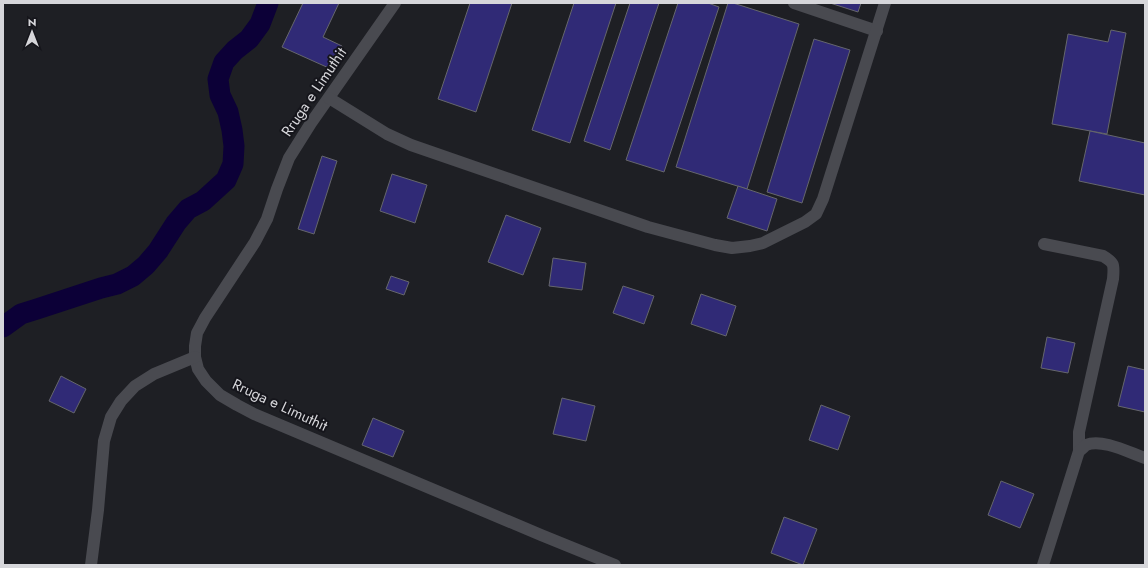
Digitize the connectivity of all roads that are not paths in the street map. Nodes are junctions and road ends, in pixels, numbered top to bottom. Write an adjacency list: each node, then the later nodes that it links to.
1 (395, 3): 5 (street, Rruga e Limuthit)
2 (794, 3): 4 (street)
3 (885, 3): 4 (street)
4 (877, 30): 5 (street)
5 (329, 98): 7 (street, Rruga e Limuthit)
6 (1044, 244): 8 (street)
7 (195, 357): 10 (street); 11 (street, Rruga e Limuthit)
8 (1079, 451): 9 (street); 12 (street)
9 (1145, 458)
10 (91, 565)
11 (615, 565)
12 (1043, 565)

